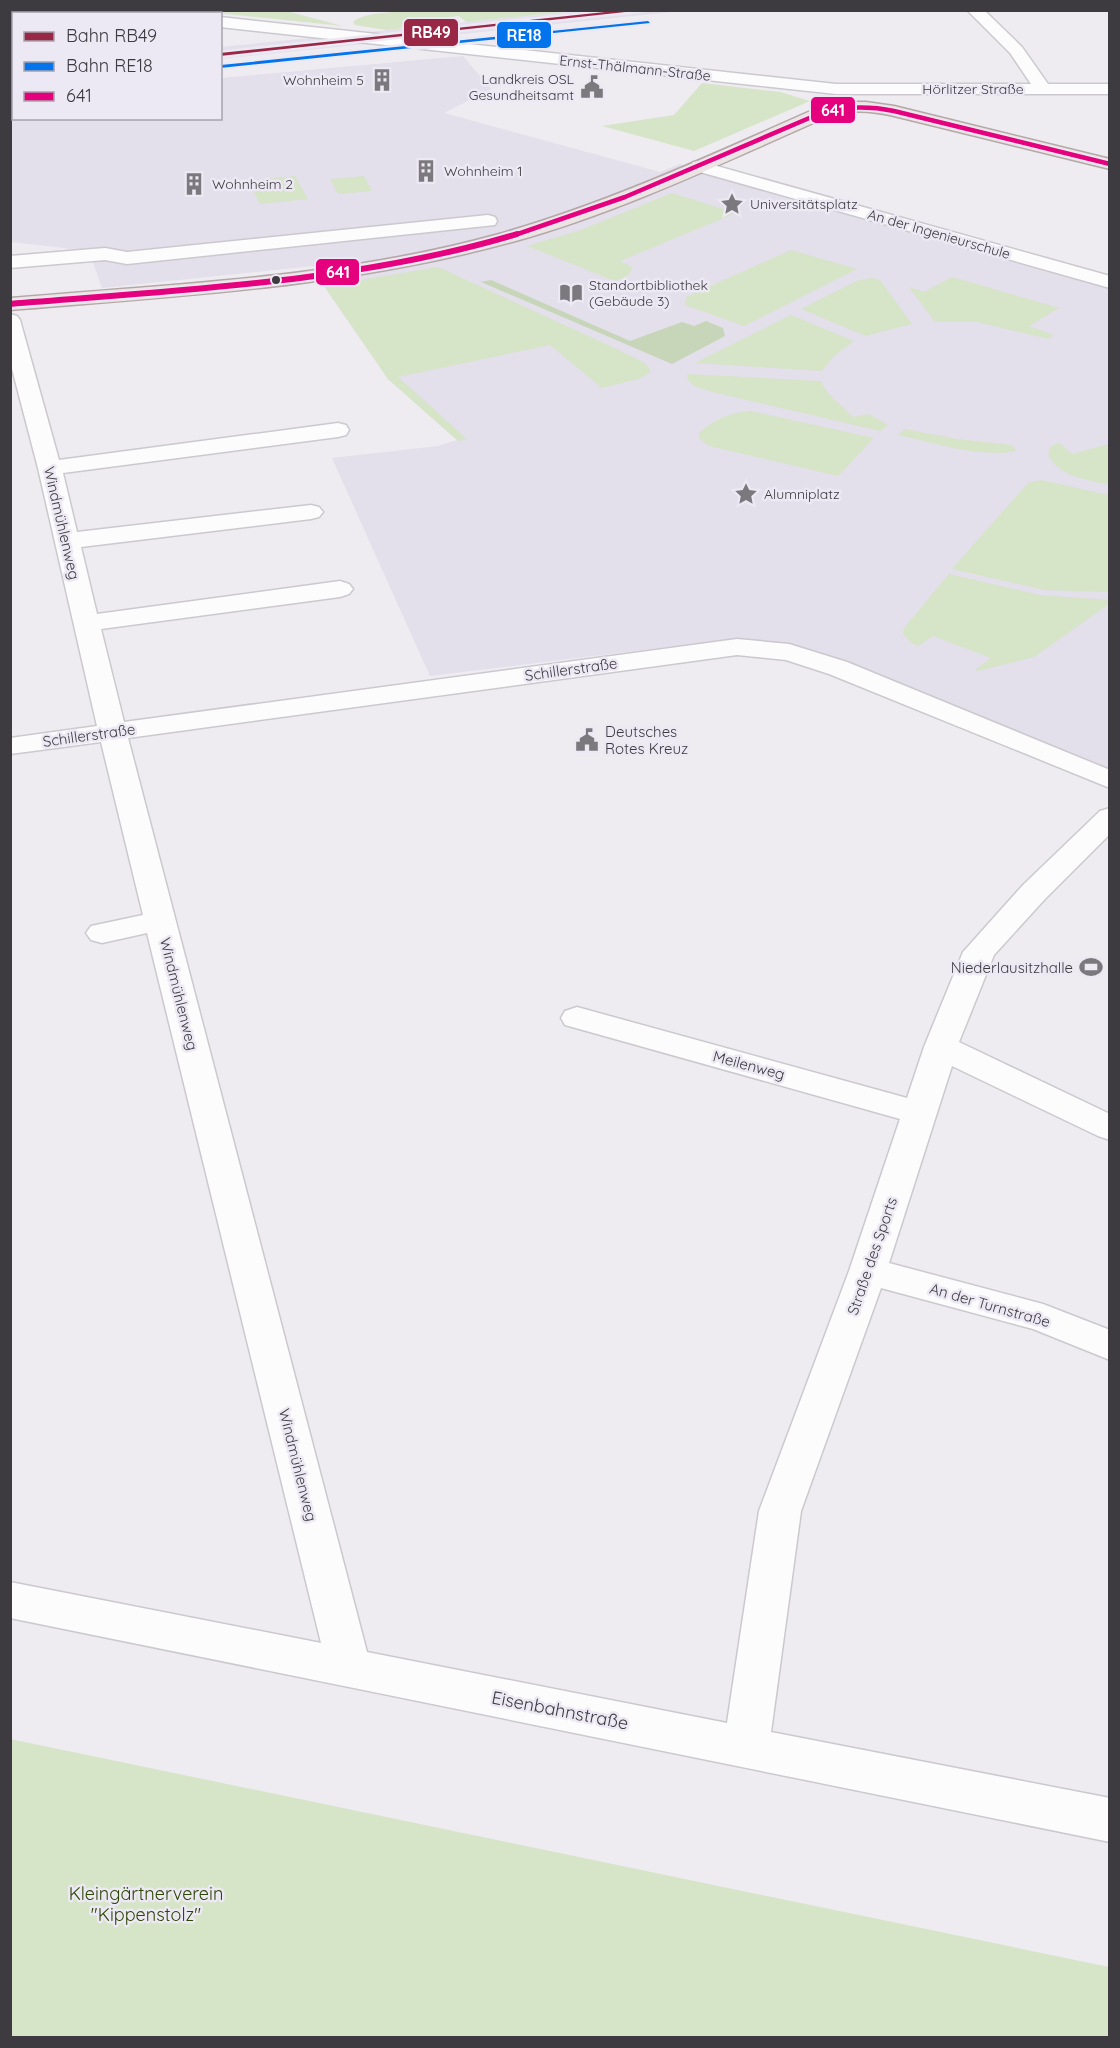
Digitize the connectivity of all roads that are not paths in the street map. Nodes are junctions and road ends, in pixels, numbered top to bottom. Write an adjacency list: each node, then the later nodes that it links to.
1 (976, 11): 4 (street)
2 (222, 22): 3 (street, Ernst-Thälmann-Straße)
3 (836, 89): 4 (street, Hörlitzer Straße)
4 (1043, 89): 5 (street, Hörlitzer Straße)
5 (1110, 89)
6 (1110, 164): 7 (main road)
7 (699, 166): 10 (street, An der Ingenieurschule); 11 (main road)
8 (488, 221): 9 (street)
9 (10, 262)
10 (1110, 282)
11 (10, 304)
12 (10, 320): 13 (street, Windmühlenweg)
13 (19, 385): 15 (street, Windmühlenweg)
14 (338, 430): 15 (street)
15 (50, 468): 17 (street, Windmühlenweg)
16 (311, 512): 17 (street)
17 (67, 541): 19 (street, Windmühlenweg)
18 (340, 589): 19 (street)
19 (86, 623): 20 (street, Windmühlenweg)
20 (112, 732): 21 (street, Schillerstraße); 22 (street, Schillerstraße); 24 (street, Windmühlenweg)
21 (10, 746)
22 (1110, 780)
23 (1110, 817): 27 (street, Straße des Sports)
24 (160, 921): 25 (street); 33 (street, Windmühlenweg)
25 (102, 933)
26 (578, 1018): 28 (street, Meilenweg)
27 (941, 1047): 28 (street, Straße des Sports); 29 (street)
28 (920, 1113): 30 (street, Straße des Sports)
29 (1110, 1128)
30 (868, 1271): 31 (street, An der Turnstraße); 34 (street, Straße des Sports)
31 (1110, 1346)
32 (10, 1600): 33 (street, Eisenbahnstraße)
33 (350, 1668): 34 (street, Eisenbahnstraße)
34 (746, 1747): 35 (street, Eisenbahnstraße)
35 (1110, 1820)

